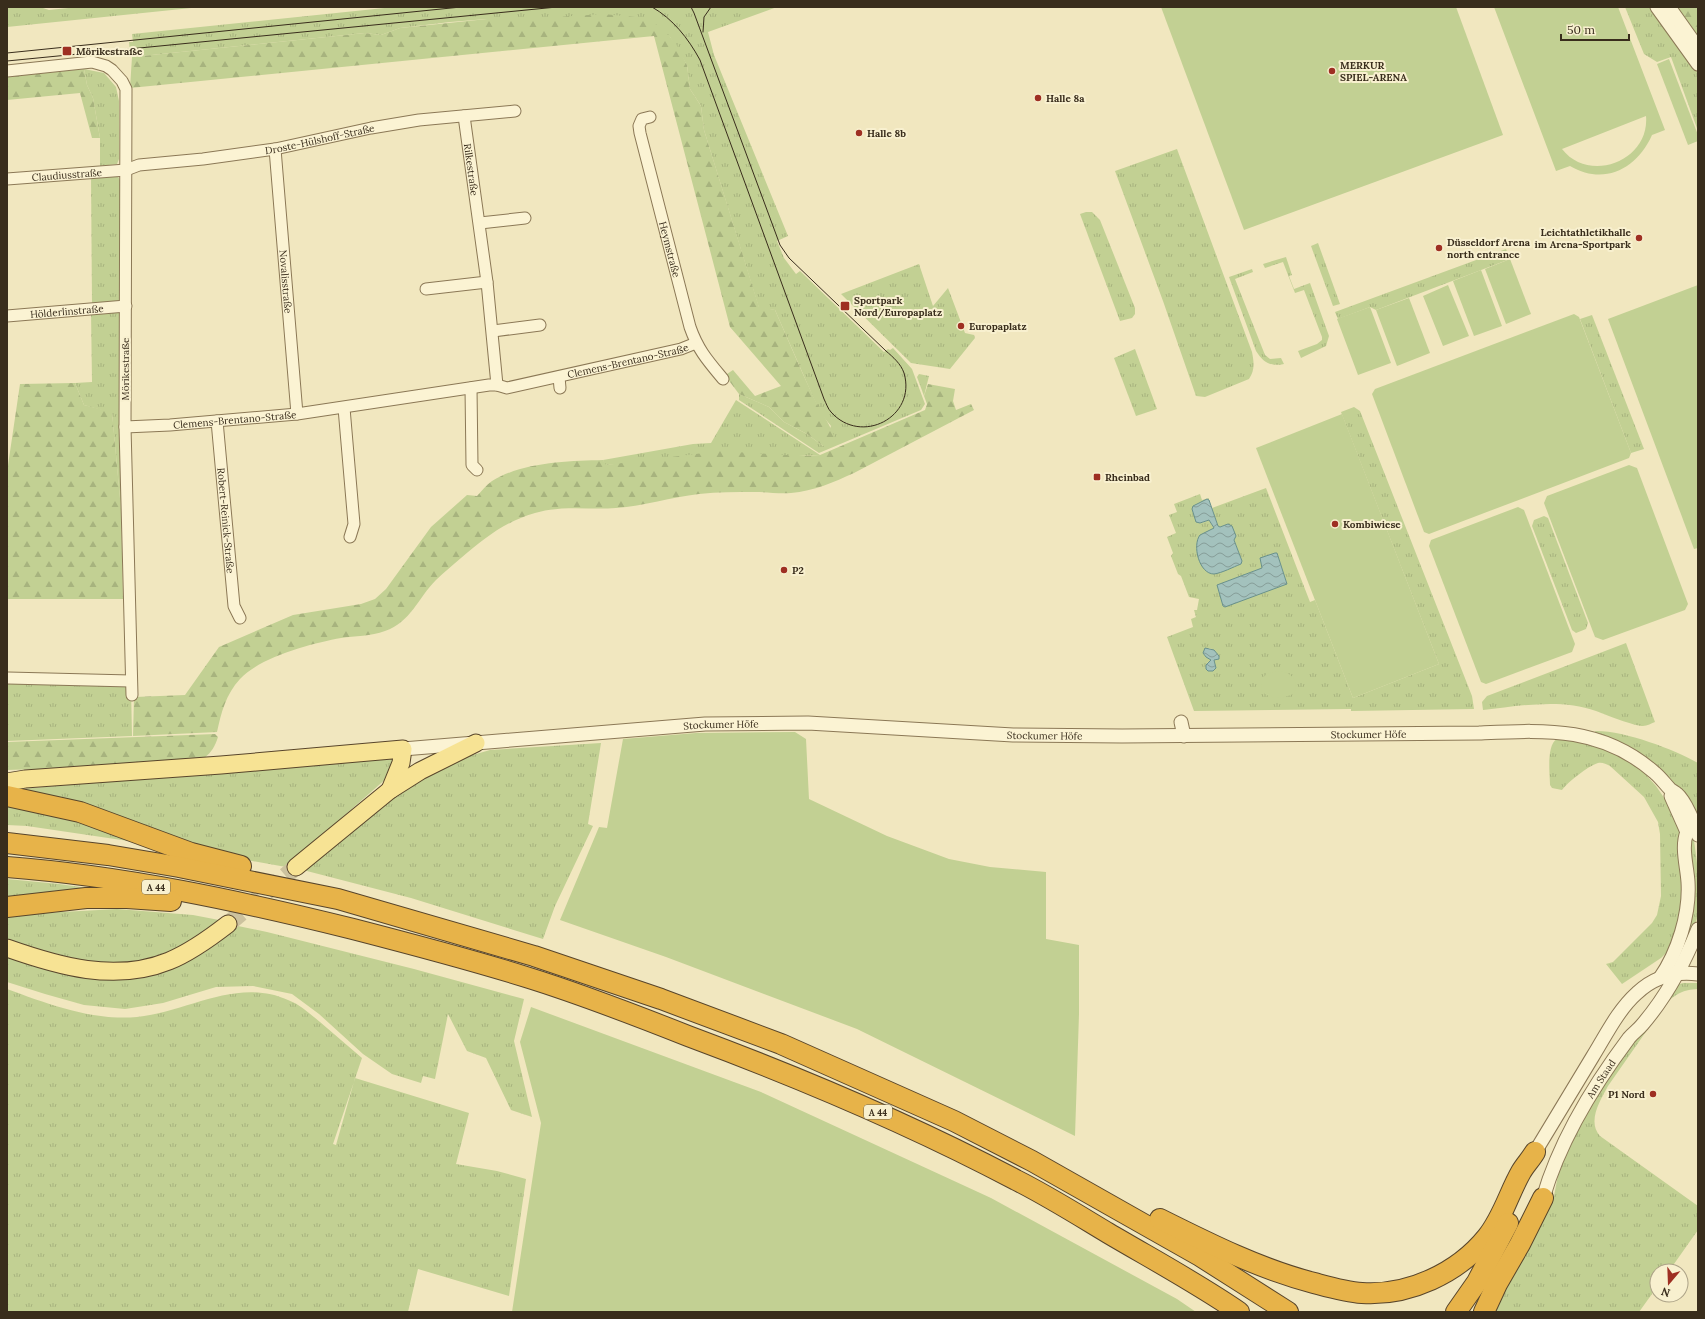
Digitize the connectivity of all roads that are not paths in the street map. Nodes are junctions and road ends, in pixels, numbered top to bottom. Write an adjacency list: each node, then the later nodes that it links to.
1 (1657, 7): 4 (street)
2 (1669, 7): 3 (street)
3 (1698, 48)
4 (1698, 64)
5 (7, 71): 10 (street, Mörikestraße)
6 (516, 111): 7 (street, Droste-Hülshoff-Straße)
7 (464, 116): 9 (street, Droste-Hülshoff-Straße); 13 (street, Rilkestraße)
8 (650, 117): 20 (street, Heymstraße)
9 (275, 150): 10 (street, Droste-Hülshoff-Straße); 25 (street, Novalisstraße)
10 (126, 170): 11 (street, Claudiusstraße); 16 (street, Mörikestraße)
11 (7, 179)
12 (525, 218): 13 (street)
13 (480, 223): 14 (street, Rilkestraße)
14 (487, 282): 15 (street); 19 (street, Rilkestraße)
15 (426, 289)
16 (126, 306): 17 (street, Hölderlinstraße); 27 (street, Mörikestraße)
17 (7, 316)
18 (540, 325): 19 (street)
19 (493, 331): 22 (street, Rilkestraße)
20 (696, 344): 21 (street, Heymstraße); 22 (street, Clemens-Brentano-Straße)
21 (723, 379)
22 (497, 385): 23 (street, Clemens-Brentano-Straße)
23 (471, 388): 24 (street, Clemens-Brentano-Straße); 28 (street)
24 (344, 408): 25 (street, Clemens-Brentano-Straße); 29 (street)
25 (297, 414): 26 (street, Clemens-Brentano-Straße)
26 (216, 421): 27 (street, Clemens-Brentano-Straße); 30 (street, Robert-Reinick-Straße)
27 (125, 427): 32 (street, Mörikestraße)
28 (477, 470)
29 (350, 538)
30 (240, 618)
31 (8, 678): 32 (street)
32 (131, 681): 33 (street, Mörikestraße)
33 (132, 695)
34 (1181, 722): 35 (street)
35 (1184, 736): 36 (street, Stockumer Höfe); 40 (street, Stockumer Höfe)
36 (476, 743): 37 (street, Stockumer Höfe); 39 (main road)
37 (403, 749): 38 (main road); 39 (main road)
38 (7, 782)
39 (390, 790): 45 (main road)
40 (1670, 790): 42 (street, Stockumer Höfe); 42 (street, Stockumer Höfe)
41 (7, 796): 46 (highway)
42 (1694, 826): 54 (street, Am Staad)
43 (7, 843): 46 (highway, A 44)
44 (7, 867): 48 (highway, A 44)
45 (296, 867)
46 (254, 881): 56 (highway, A 44)
47 (7, 907): 48 (highway)
48 (303, 917): 59 (highway, A 44)
49 (228, 924): 51 (main road)
50 (1698, 928): 52 (street, Am Staad)
51 (7, 948)
52 (1679, 973): 53 (street, Am Staad); 54 (street, Am Staad); 57 (street, Am Staad)
53 (1698, 974)
54 (1660, 978): 55 (street, Am Staad)
55 (1535, 1152): 56 (highway); 61 (highway)
56 (1032, 1161): 60 (highway, A 44)
57 (1543, 1198): 58 (highway)
58 (1497, 1284): 62 (highway); 63 (highway)
59 (1239, 1312)
60 (1288, 1312)
61 (1456, 1312)
62 (1473, 1312)
63 (1484, 1312)

